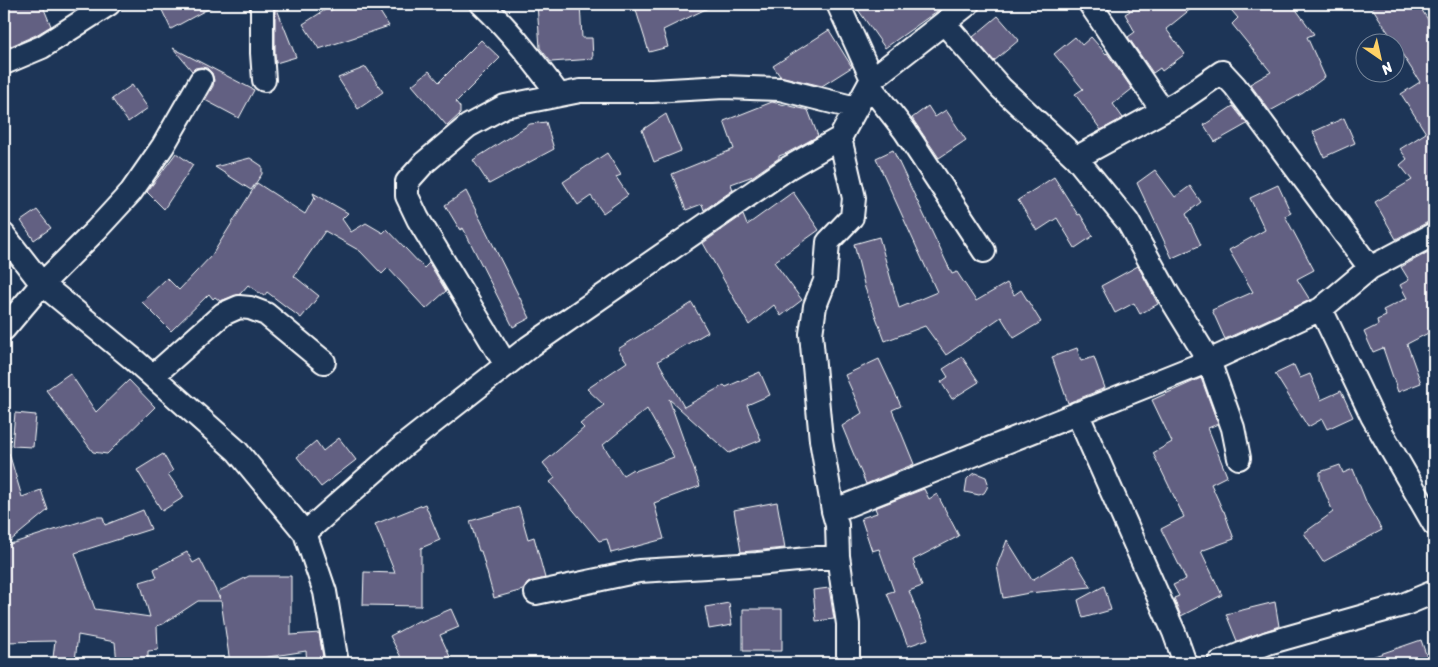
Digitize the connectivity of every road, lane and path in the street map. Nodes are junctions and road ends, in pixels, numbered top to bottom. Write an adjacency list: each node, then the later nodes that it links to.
1 (109, 4): 8 (street)
2 (262, 4): 10 (street)
3 (482, 4): 12 (street)
4 (838, 4): 11 (street)
5 (968, 4): 7 (street)
6 (1090, 4): 14 (street)
7 (944, 22): 11 (street); 16 (street)
8 (4, 64)
9 (201, 80): 21 (street)
10 (264, 80)
11 (870, 82): 13 (street); 19 (street)
12 (559, 95): 13 (street); 26 (street)
13 (856, 108): 15 (street)
14 (1162, 110): 16 (street); 20 (street)
15 (840, 138): 26 (street); 30 (street)
16 (1076, 158): 24 (street)
17 (1434, 234): 20 (street)
18 (4, 235): 21 (street)
19 (984, 251)
20 (1370, 268): 22 (street)
21 (42, 284): 23 (street); 27 (street)
22 (1321, 309): 24 (street); 31 (street)
23 (4, 328)
24 (1209, 361): 28 (street); 29 (street)
25 (324, 362): 27 (street)
26 (506, 365): 32 (street)
27 (153, 376): 32 (street)
28 (1077, 413): 30 (street); 39 (street)
29 (1239, 458)
30 (833, 511): 33 (street)
31 (1434, 524)
32 (305, 533): 37 (street)
33 (838, 556): 35 (street); 38 (street)
34 (1434, 592): 36 (street)
35 (536, 593)
36 (1241, 659): 40 (street)
37 (337, 663)
38 (848, 663)
39 (1185, 663)
40 (1219, 663)

